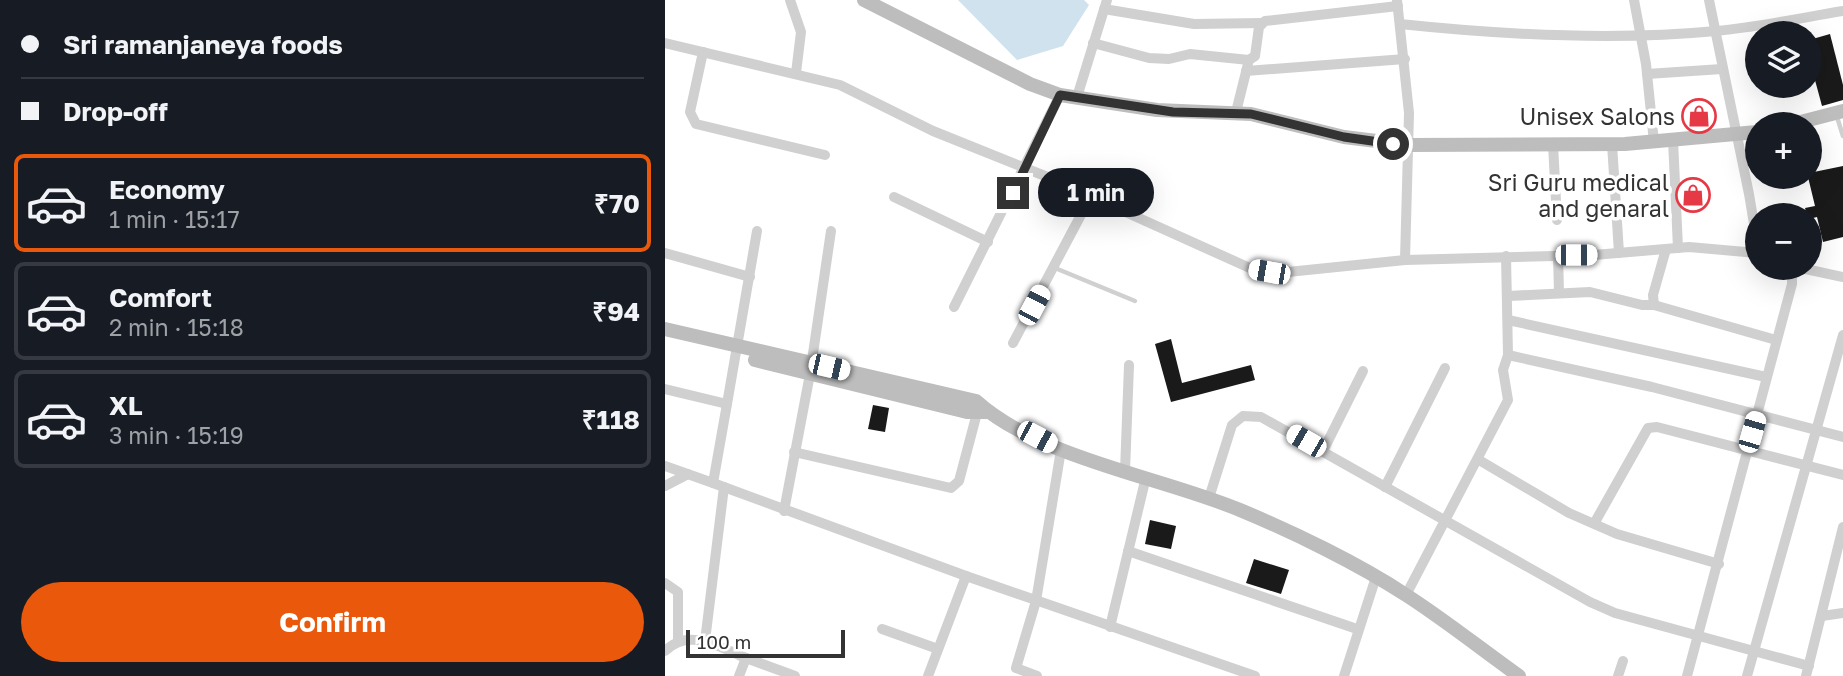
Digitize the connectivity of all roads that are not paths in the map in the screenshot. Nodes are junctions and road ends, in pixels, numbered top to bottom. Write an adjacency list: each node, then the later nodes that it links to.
1 (790, 0): 18 (street)
2 (864, 0): 20 (street)
3 (1634, 0): 11 (street)
4 (1709, 0): 10 (street)
5 (1397, 3): 8 (street); 9 (street)
6 (1105, 4): 8 (street); 13 (street)
7 (1843, 11): 10 (street)
8 (1262, 23): 16 (street)
9 (1400, 24): 11 (street); 15 (street)
10 (1714, 31): 11 (street); 17 (street)
11 (1640, 34): 19 (street)
12 (665, 43): 14 (street)
13 (1093, 43): 16 (street); 21 (street)
14 (703, 52): 18 (street); 33 (street)
15 (1405, 59): 16 (street); 32 (street)
16 (1248, 65): 22 (street)
17 (1722, 69): 19 (street); 26 (street)
18 (796, 73): 34 (street)
19 (1647, 74): 29 (street)
20 (1060, 95): 21 (street); 34 (street)
21 (1077, 97): 22 (street)
22 (1236, 112): 32 (street)
23 (1839, 112): 24 (street); 27 (lane)
24 (1822, 116)
25 (1745, 135): 26 (street)
26 (1738, 136): 28 (street); 37 (street)
27 (1843, 136)
28 (1673, 140): 29 (street); 42 (street)
29 (1654, 142): 31 (street)
30 (1553, 144): 31 (street); 32 (street); 38 (street)
31 (1612, 144): 45 (street)
32 (1409, 145): 49 (street)
33 (825, 155)
34 (1026, 169): 35 (street); 41 (street)
35 (1091, 196): 49 (street); 50 (street)
36 (894, 197): 41 (street)
37 (1750, 203)
38 (1557, 220)
39 (757, 230): 52 (street)
40 (831, 230): 70 (street)
41 (988, 242): 59 (street)
42 (1678, 248): 43 (street); 44 (street)
43 (1666, 249): 45 (street); 58 (street)
44 (1745, 252)
45 (1619, 253): 47 (street)
46 (665, 254): 52 (street)
47 (1558, 255): 48 (street); 55 (street)
48 (1506, 256): 49 (street); 56 (street)
49 (1405, 260)
50 (1054, 267): 57 (lane); 65 (street)
51 (1822, 272): 53 (street)
52 (750, 277): 66 (street)
53 (1843, 277)
54 (1792, 280): 64 (street)
55 (1559, 293): 56 (street); 58 (street)
56 (1508, 296): 60 (street)
57 (1135, 301)
58 (1654, 305): 64 (street)
59 (954, 307)
60 (1508, 320): 67 (street); 72 (street)
61 (665, 329): 66 (street)
62 (1843, 335): 77 (street)
63 (665, 338): 66 (street)
64 (1776, 340): 72 (street)
65 (1013, 343)
66 (737, 350): 70 (street); 74 (street)
67 (1508, 355): 76 (street); 83 (street)
68 (1129, 366): 86 (street)
69 (1445, 368): 93 (street)
70 (811, 369): 75 (street); 82 (street)
71 (1363, 371): 81 (street)
72 (1766, 377): 76 (street)
73 (665, 389): 74 (street)
74 (727, 404): 90 (street)
75 (983, 413): 79 (street); 82 (street)
76 (1757, 415): 77 (street); 80 (street)
77 (1816, 429): 78 (street); 85 (street)
78 (1843, 438)
79 (1061, 450): 86 (street); 105 (street)
80 (1747, 450): 85 (street); 97 (street); 100 (street)
81 (1323, 451): 93 (street); 94 (street)
82 (794, 452): 95 (street)
83 (1479, 460): 96 (street); 97 (street)
84 (665, 466): 87 (street)
85 (1805, 466): 88 (street); 115 (street)
86 (1125, 471): 89 (street)
87 (688, 474): 90 (street); 91 (street)
88 (1843, 475)
89 (1146, 477): 94 (street); 99 (street)
90 (713, 483): 92 (street)
91 (665, 486)
92 (724, 487): 95 (street); 113 (street)
93 (1385, 487): 96 (street)
94 (1209, 498): 102 (street)
95 (784, 511): 101 (street)
96 (1445, 521): 104 (street); 111 (street)
97 (1595, 522): 100 (street)
98 (1843, 527): 107 (street)
99 (1128, 551): 108 (street); 110 (street)
100 (1719, 564): 111 (street)
101 (966, 576): 105 (street); 114 (street)
102 (1376, 578): 104 (street); 110 (street)
103 (665, 583): 112 (street)
104 (1406, 595): 127 (street)
105 (1036, 601): 108 (street); 120 (street)
106 (1843, 613): 107 (street)
107 (1822, 617): 119 (street)
108 (1110, 627): 125 (street)
109 (882, 629): 114 (street)
110 (1357, 629): 126 (street)
111 (1699, 635): 115 (street); 129 (street)
112 (678, 641): 113 (street); 116 (street)
113 (705, 641): 117 (street)
114 (938, 649): 123 (street)
115 (1754, 650): 119 (street); 130 (street)
116 (665, 651)
117 (746, 658): 121 (street); 122 (street)
118 (1623, 661): 128 (street)
119 (1807, 671)
120 (1014, 672): 124 (street)
121 (739, 676)
122 (795, 676)
123 (928, 676)
124 (1037, 676)
125 (1255, 676)
126 (1344, 676)
127 (1519, 676)
128 (1618, 676)
129 (1687, 676)
130 (1747, 676)

